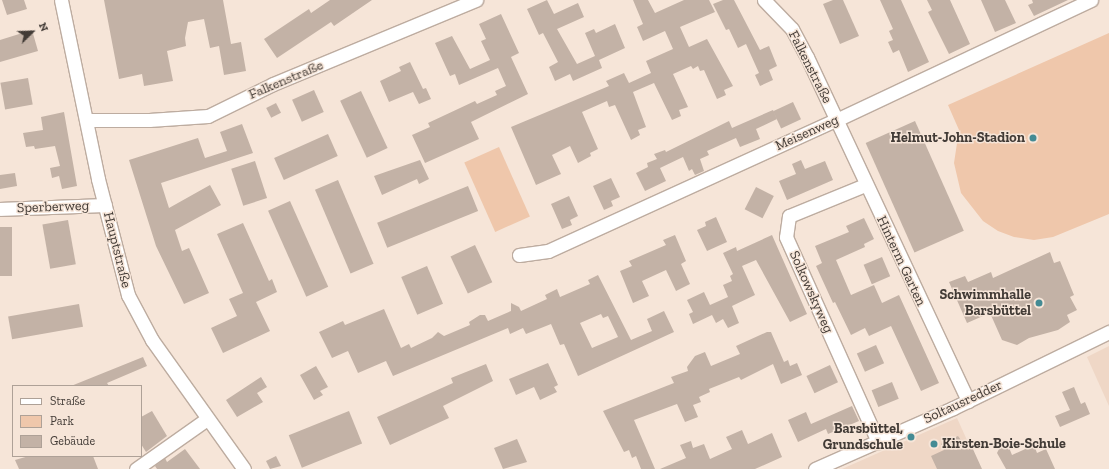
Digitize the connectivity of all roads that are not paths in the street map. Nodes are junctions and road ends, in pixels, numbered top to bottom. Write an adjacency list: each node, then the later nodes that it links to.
1 (61, 0): 6 (street, Hauptstraße)
2 (476, 0): 5 (street, Falkenstraße)
3 (764, 0): 7 (street, Falkenstraße)
4 (1091, 0): 7 (street, Meisenweg)
5 (453, 4): 6 (street, Falkenstraße)
6 (87, 120): 9 (street, Hauptstraße)
7 (836, 120): 8 (street, Hinterm Garten); 11 (street, Meisenweg)
8 (865, 185): 13 (street, Hinterm Garten); 15 (street, Solkowskyweg)
9 (105, 205): 10 (street, Sperberweg); 14 (street, Hauptstraße)
10 (0, 209)
11 (519, 254)
12 (1109, 332): 13 (street, Soltausredder)
13 (968, 401): 15 (street, Soltausredder)
14 (208, 419): 16 (street); 17 (street, Hauptstraße)
15 (878, 442): 18 (street, Soltausredder)
16 (136, 469)
17 (244, 469)
18 (815, 469)

